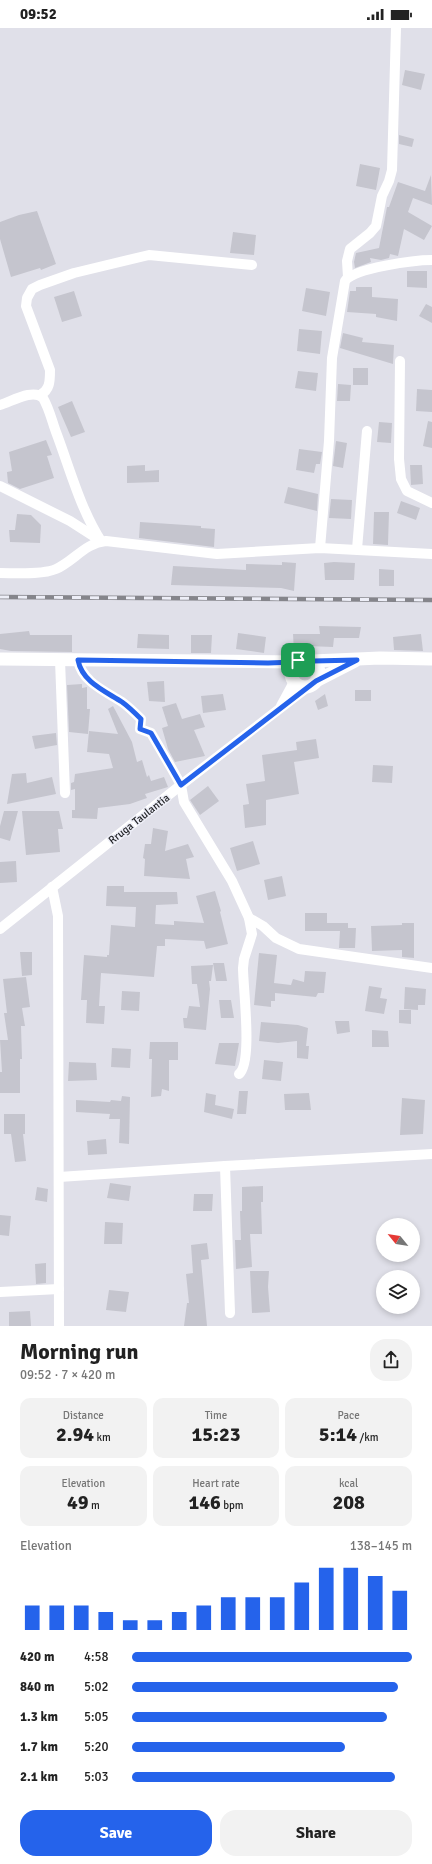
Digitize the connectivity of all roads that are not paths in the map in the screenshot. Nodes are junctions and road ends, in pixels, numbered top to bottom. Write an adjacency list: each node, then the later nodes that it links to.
1 (396, 28): 4 (street)
2 (432, 260): 4 (street)
3 (252, 265): 6 (street)
4 (348, 277): 12 (street)
5 (400, 361): 10 (street)
6 (40, 395): 7 (street); 11 (street)
7 (0, 406)
8 (367, 430): 13 (street)
9 (0, 486): 11 (street)
10 (432, 503)
11 (101, 541): 12 (street); 15 (street)
12 (320, 548): 13 (street)
13 (356, 549): 14 (street)
14 (432, 554)
15 (0, 573)
16 (0, 659): 18 (main road)
17 (432, 659): 20 (main road)
18 (60, 660): 19 (main road); 28 (street)
19 (78, 660): 23 (main road); 27 (street)
20 (357, 660): 21 (main road); 25 (main road)
21 (313, 661): 22 (main road); 25 (main road)
22 (295, 662): 23 (main road); 24 (main road)
23 (268, 663): 24 (main road)
24 (292, 679): 25 (main road); 26 (street, Rruga Taulantia)
25 (312, 684): 26 (street, Rruga Taulantia)
26 (279, 710): 27 (street, Rruga Taulantia)
27 (181, 785): 29 (street, Rruga Taulantia); 30 (street)
28 (65, 793)
29 (52, 887): 31 (street, Rruga Taulantia); 36 (street)
30 (249, 918): 32 (street); 33 (street)
31 (0, 929)
32 (432, 968)
33 (239, 1074)
34 (432, 1154): 35 (street)
35 (225, 1166): 36 (street); 39 (street)
36 (59, 1177): 37 (street)
37 (59, 1289): 38 (street); 40 (street)
38 (0, 1292)
39 (230, 1313)
40 (60, 1326)

